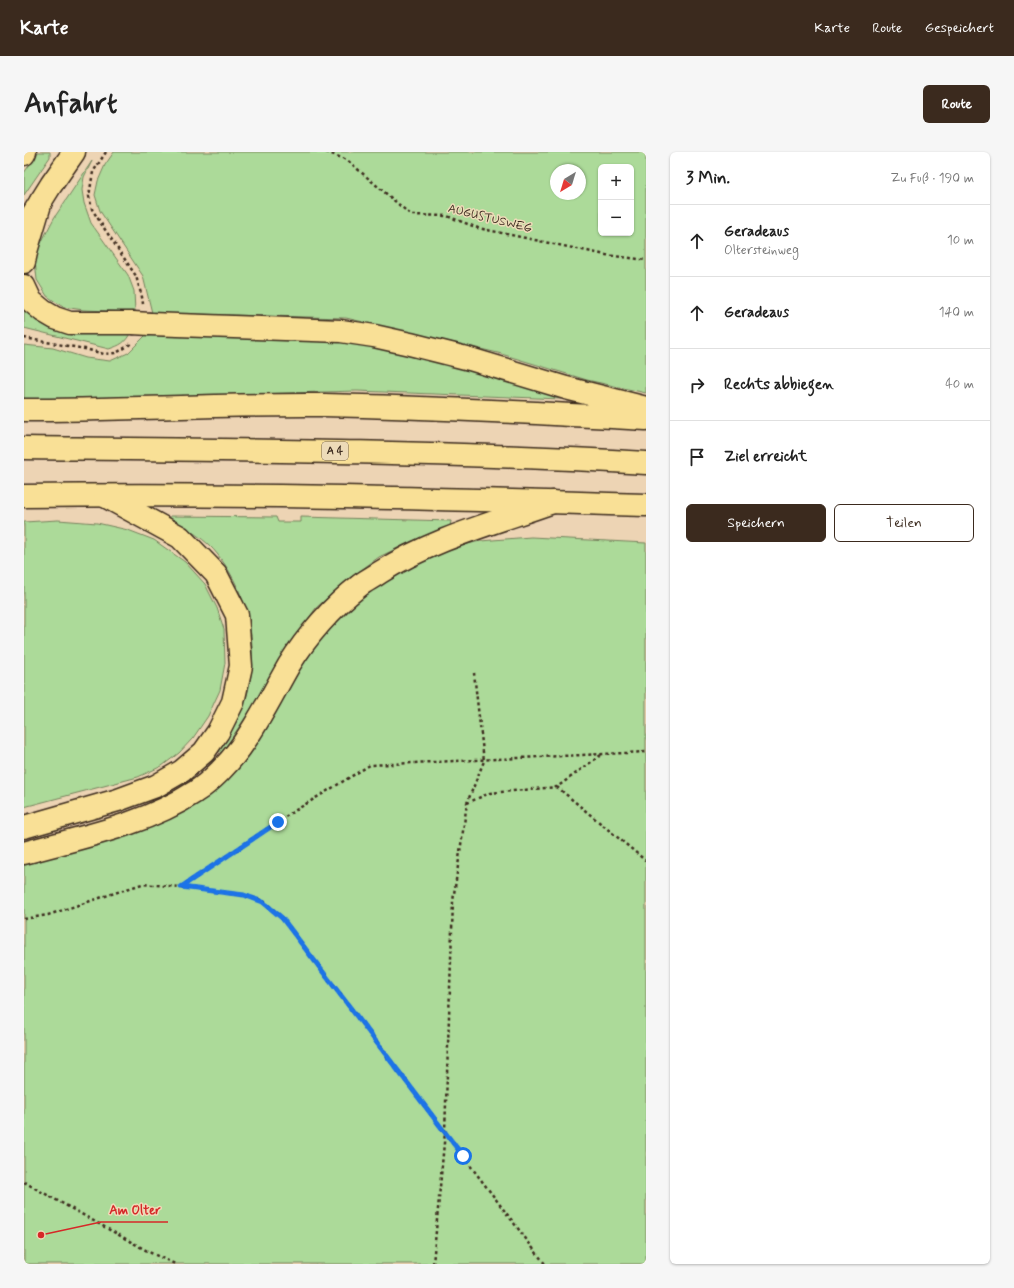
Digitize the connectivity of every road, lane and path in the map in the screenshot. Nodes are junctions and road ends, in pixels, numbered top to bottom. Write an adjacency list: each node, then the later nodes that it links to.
1 (74, 152): 4 (main road)
2 (106, 152): 9 (path)
3 (326, 152): 6 (path, AUGUSTUSWEG)
4 (41, 201): 5 (main road); 7 (main road)
5 (24, 228)
6 (646, 260)
7 (24, 262)
8 (24, 286): 9 (main road)
9 (139, 324): 10 (path); 11 (main road)
10 (24, 338)
11 (646, 408)
12 (24, 410): 13 (main road)
13 (646, 419)
14 (24, 448): 15 (main road, A 4)
15 (646, 463)
16 (104, 495): 17 (main road); 18 (main road); 26 (main road)
17 (24, 496)
18 (553, 502): 19 (main road); 27 (main road)
19 (646, 505)
20 (474, 673): 23 (path)
21 (646, 752): 22 (path)
22 (602, 755): 23 (path); 24 (path)
23 (484, 761): 25 (path); 29 (path)
24 (557, 787): 25 (path); 28 (path)
25 (467, 803): 31 (path)
26 (24, 827)
27 (24, 853)
28 (646, 861)
29 (181, 887): 30 (path); 31 (path)
30 (24, 919)
31 (445, 1132): 34 (path); 35 (path)
32 (24, 1182): 33 (path)
33 (175, 1264)
34 (433, 1264)
35 (545, 1264)

